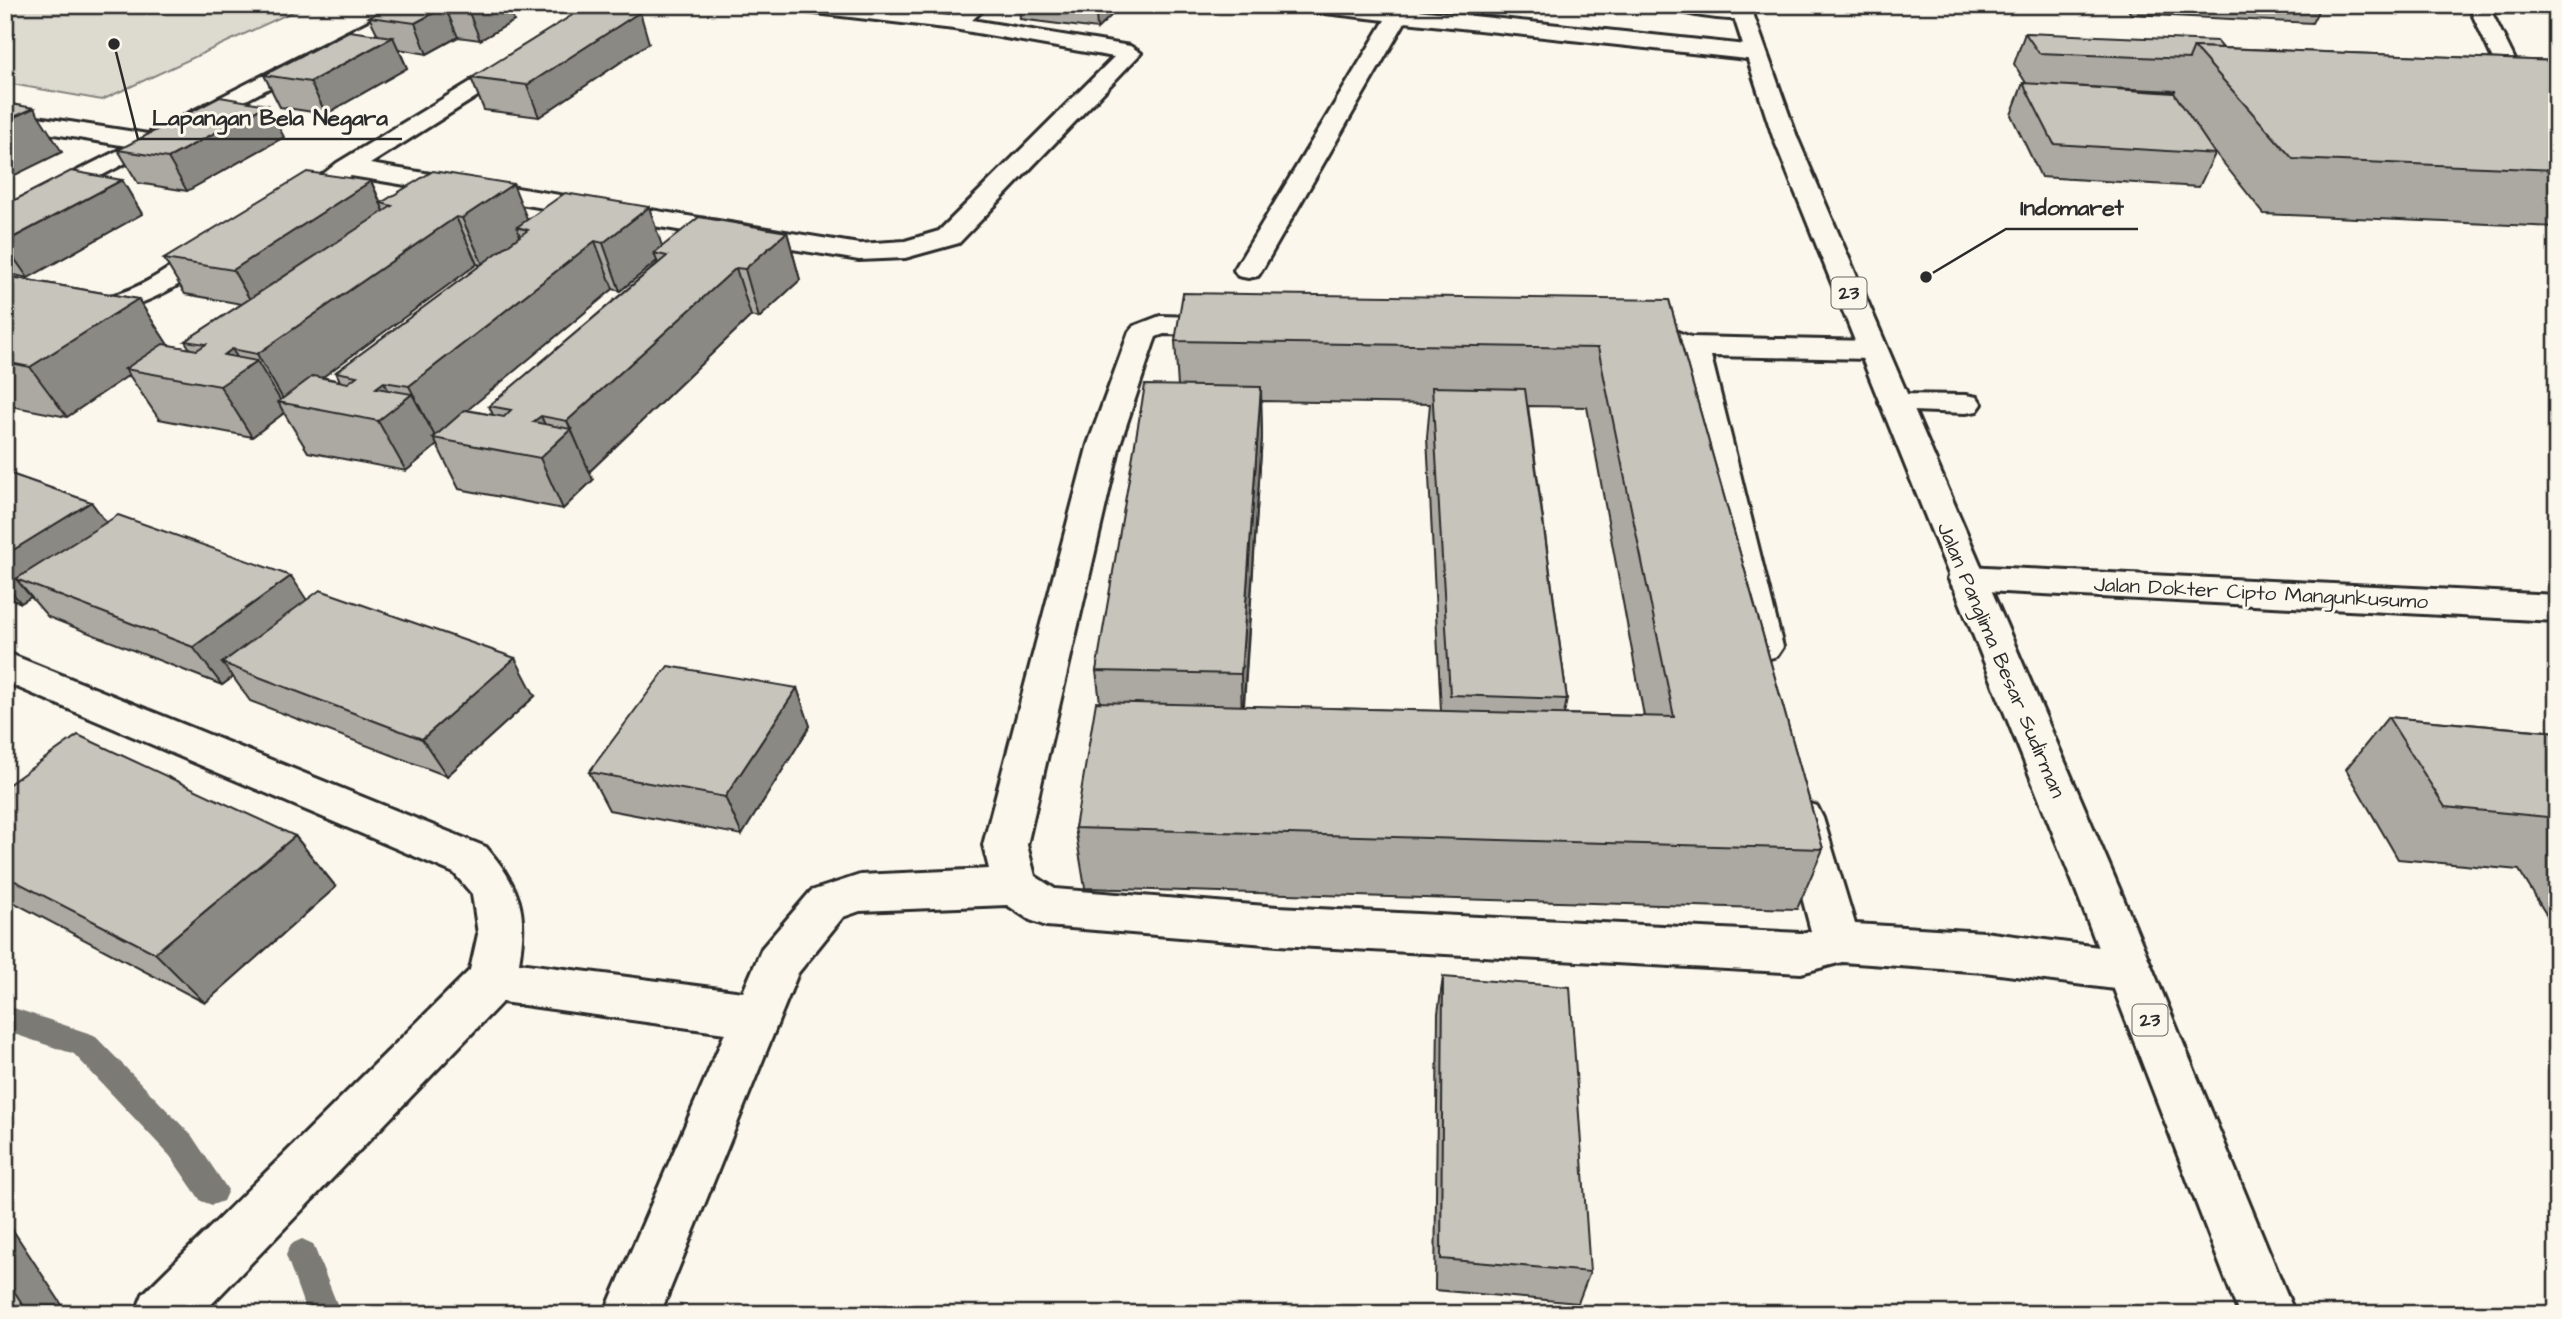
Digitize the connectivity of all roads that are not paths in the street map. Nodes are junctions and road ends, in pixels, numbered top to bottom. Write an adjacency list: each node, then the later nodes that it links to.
1 (418, 5): 16 (main road)
2 (612, 5): 17 (main road)
3 (798, 5): 12 (main road)
4 (977, 5): 12 (main road)
5 (1308, 5): 10 (main road)
6 (1676, 5): 11 (main road)
7 (2478, 5): 14 (main road)
8 (2492, 5): 9 (main road)
9 (2557, 7)
10 (1397, 10): 13 (main road); 21 (main road)
11 (1742, 10): 13 (main road, Jalan Panglima Besar Sudirman / 23)
12 (954, 23): 17 (main road)
13 (1756, 53): 26 (main road, Jalan Panglima Besar Sudirman / 23)
14 (2510, 72)
15 (5, 119): 16 (main road)
16 (150, 142): 19 (main road)
17 (346, 169): 18 (main road)
18 (310, 190)
19 (5, 218)
20 (240, 234): 22 (main road)
21 (1248, 270)
22 (5, 292)
23 (1258, 328): 34 (main road)
24 (1606, 337): 25 (main road)
25 (1687, 346): 26 (main road); 32 (main road)
26 (1872, 350): 27 (main road, Jalan Panglima Besar Sudirman / 23)
27 (1895, 403): 28 (main road); 29 (main road, Jalan Panglima Besar Sudirman / 23)
28 (1966, 404)
29 (1966, 578): 30 (main road, Jalan Dokter Cipto Mangunkusumo); 36 (main road, Jalan Panglima Besar Sudirman / 23)
30 (2557, 608)
31 (5, 666): 37 (main road)
32 (1773, 690)
33 (1795, 783): 35 (main road)
34 (1015, 886): 35 (main road); 38 (main road)
35 (1836, 942): 36 (main road)
36 (2130, 971): 41 (main road, Jalan Panglima Besar Sudirman / 23)
37 (492, 980): 38 (main road); 39 (main road)
38 (759, 1014): 40 (main road)
39 (163, 1314)
40 (632, 1314)
41 (2267, 1314)

